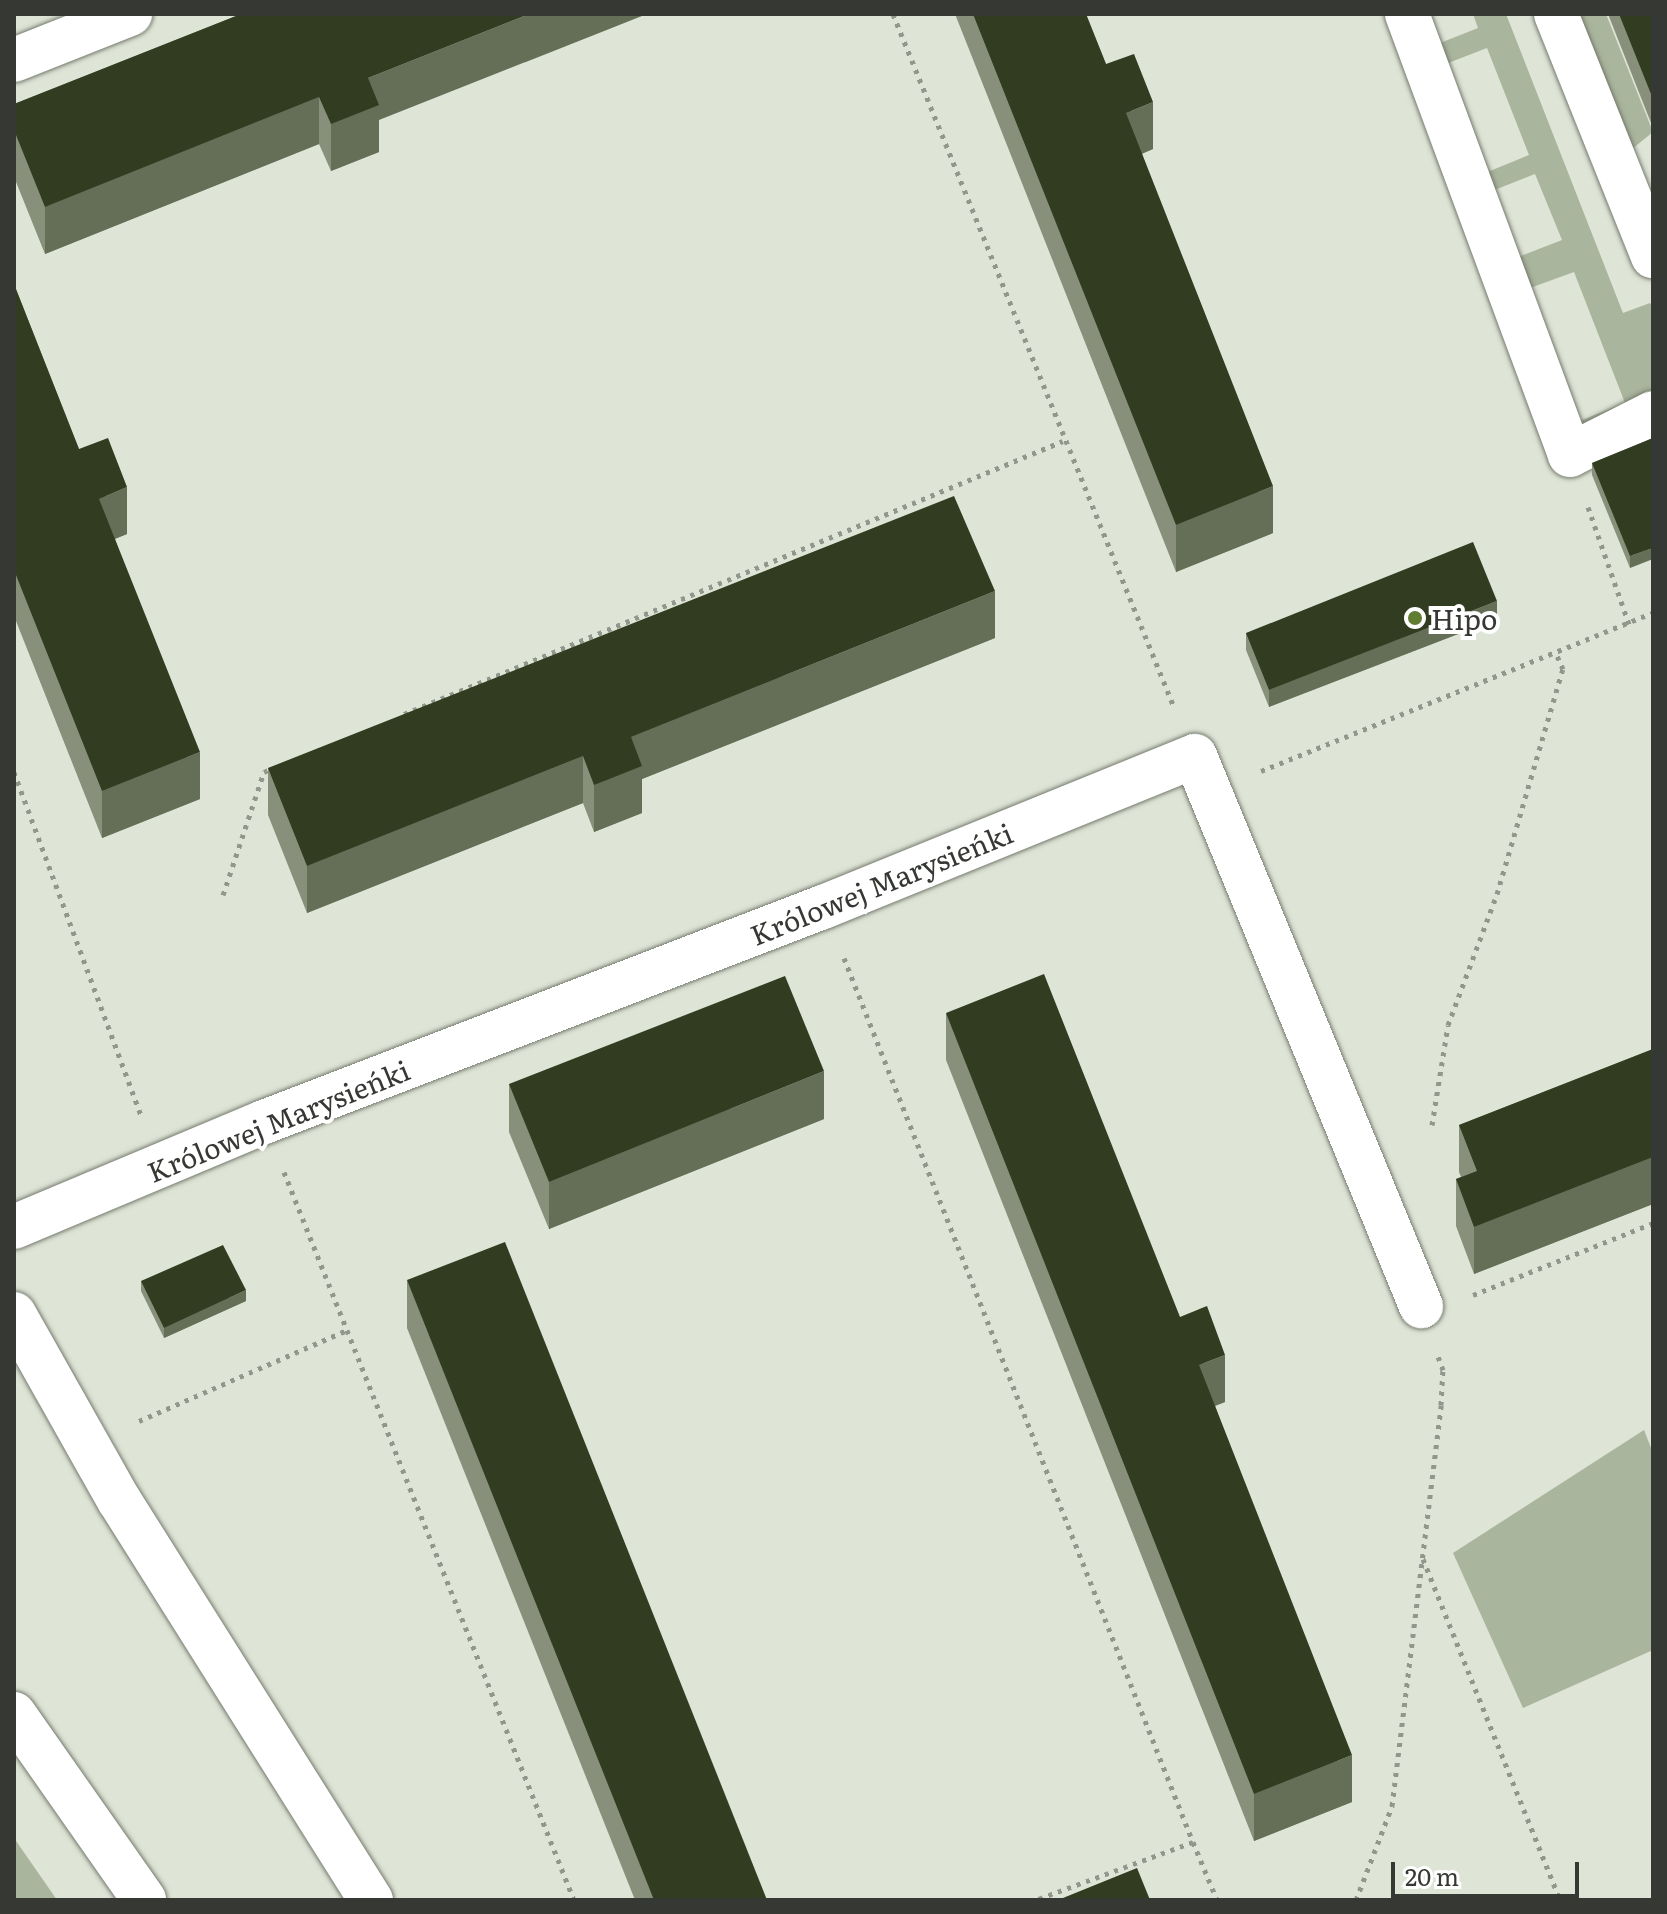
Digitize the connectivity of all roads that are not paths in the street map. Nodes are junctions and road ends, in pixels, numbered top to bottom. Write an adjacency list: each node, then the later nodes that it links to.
1 (130, 14): 4 (street)
2 (1407, 14): 6 (street)
3 (1556, 14): 5 (street)
4 (14, 60)
5 (1653, 256)
6 (1653, 413)
7 (14, 1227): 8 (street, Królowej Marysieńki)
8 (1421, 1306)
9 (14, 1314): 12 (street)
10 (14, 1714): 11 (street)
11 (144, 1900)
12 (371, 1900)

